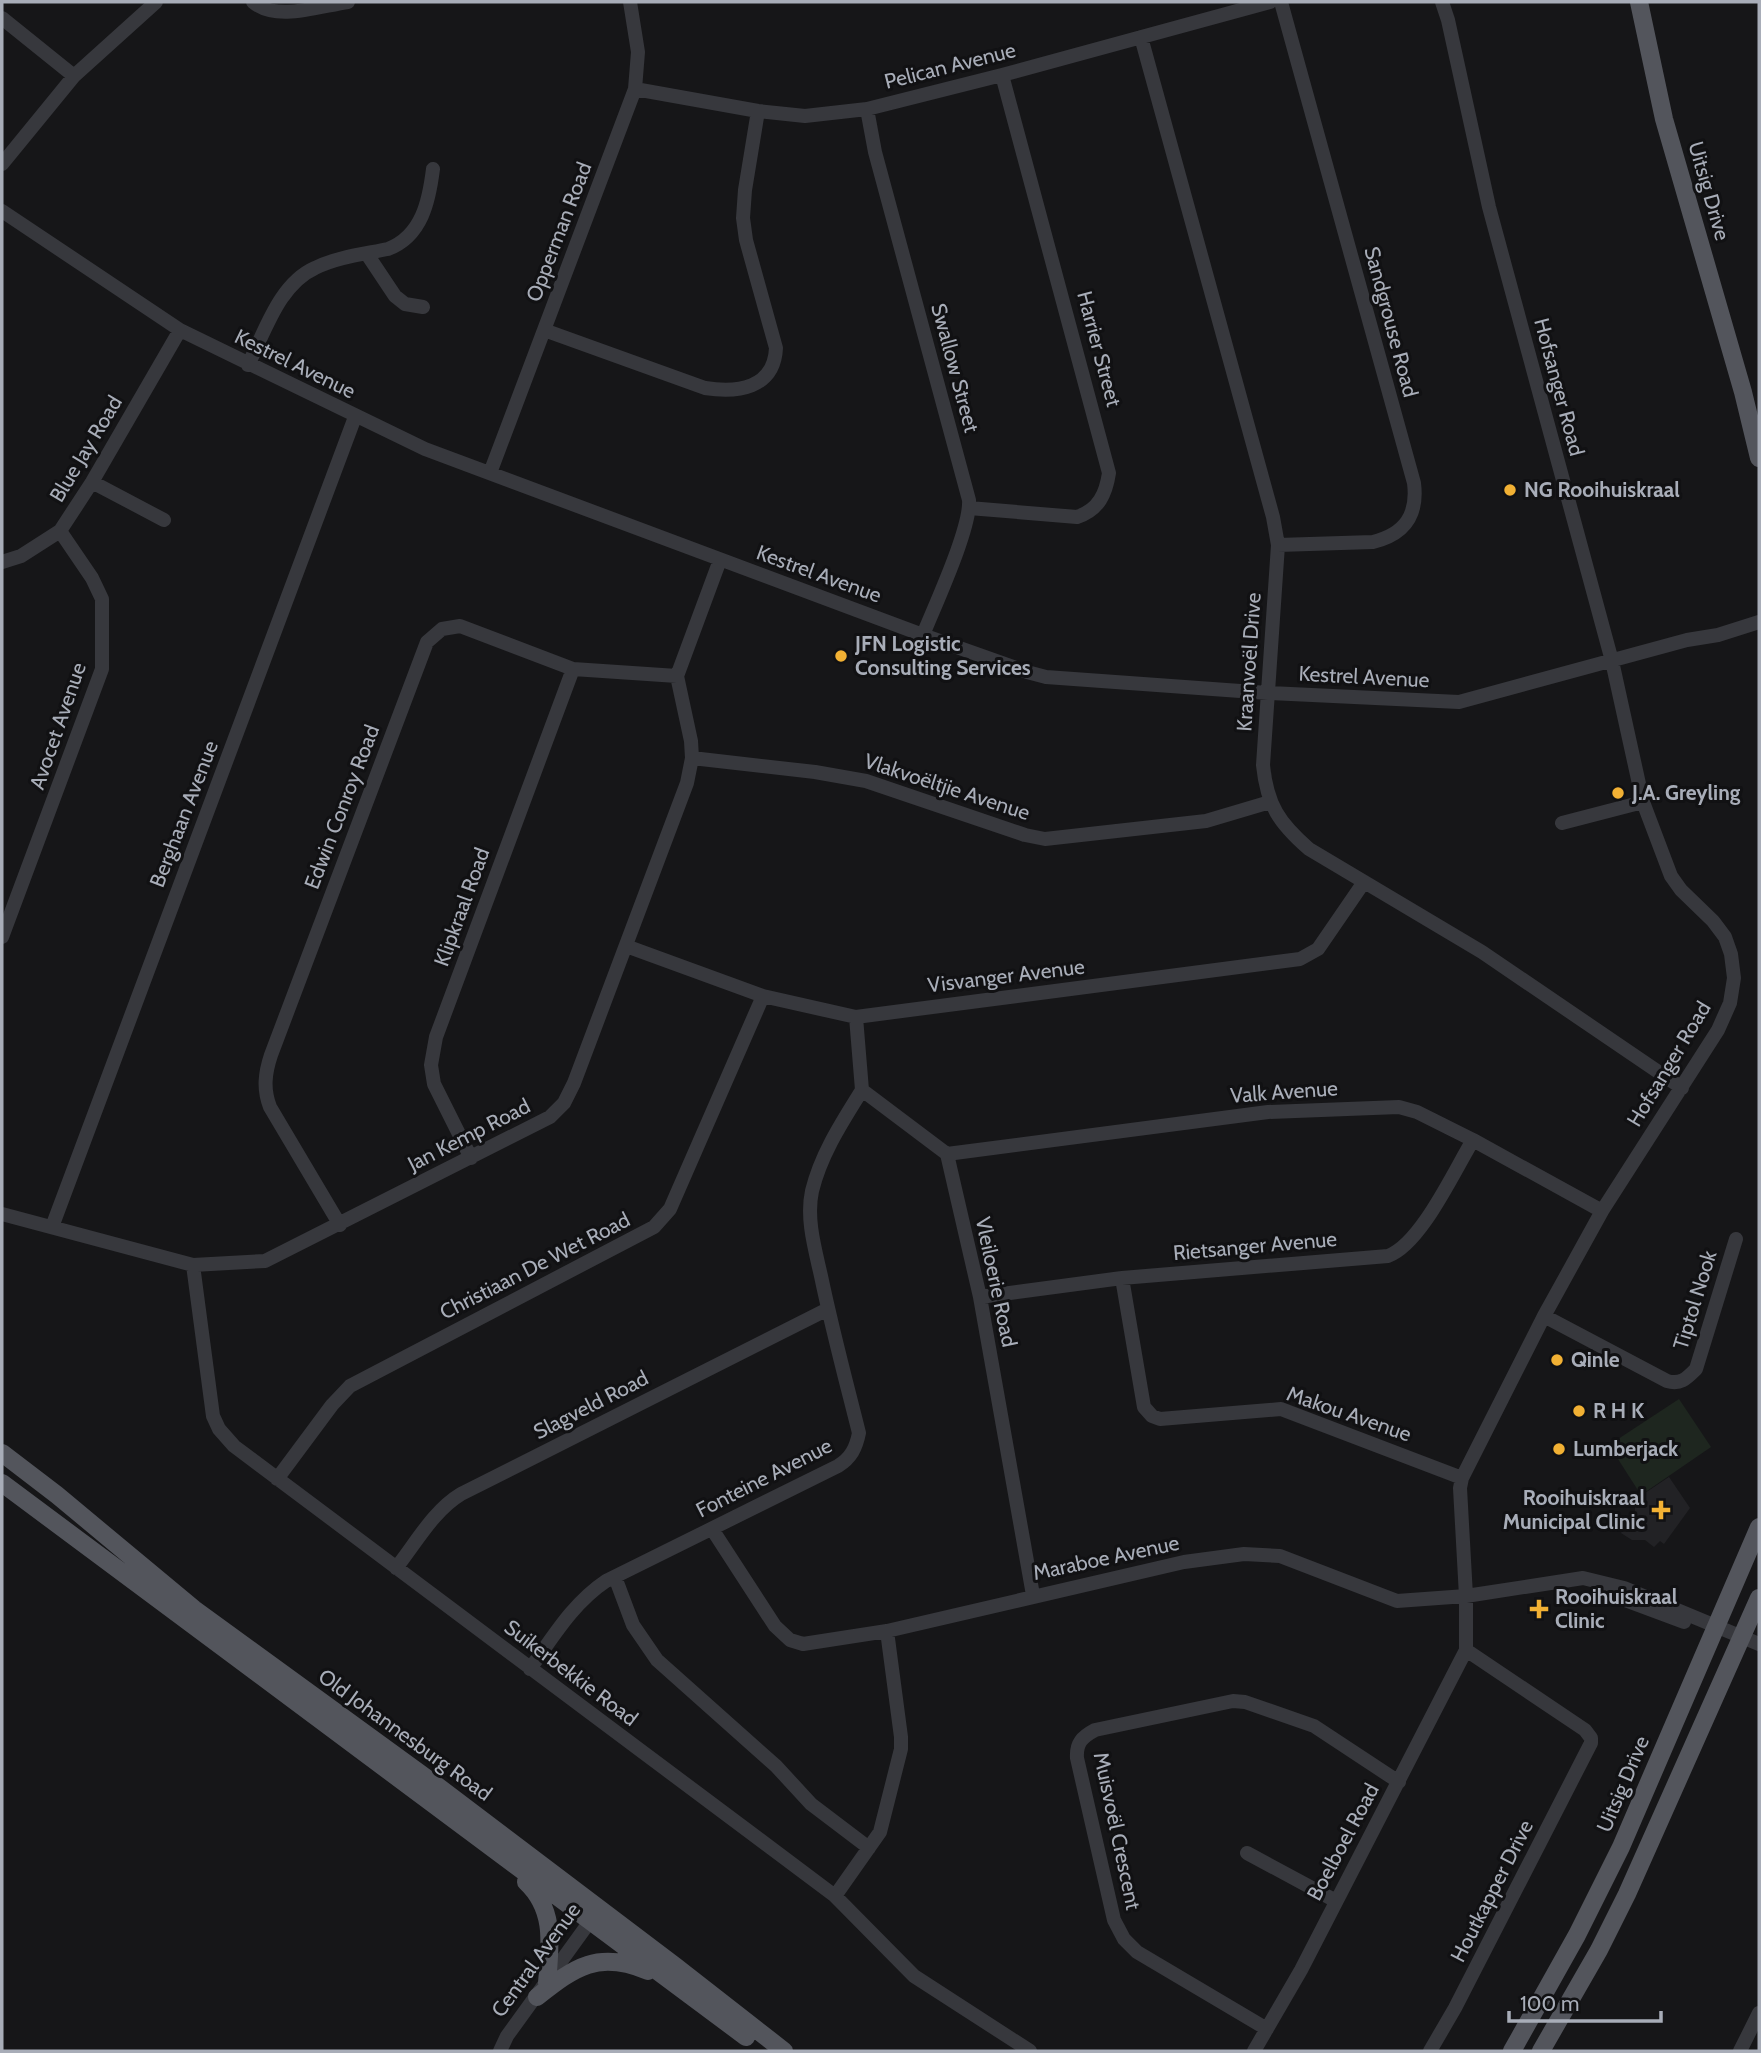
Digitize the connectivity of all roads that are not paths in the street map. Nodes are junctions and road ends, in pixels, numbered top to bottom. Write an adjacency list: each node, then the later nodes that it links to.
1 (156, 2): 13 (street)
2 (253, 2): 9 (street)
3 (348, 2): 9 (street)
4 (630, 2): 14 (street, Opperman Road)
5 (1270, 2): 11 (street, Pelican Avenue)
6 (1281, 2): 34 (street, Sandgrouse Road)
7 (1443, 2): 41 (street, Hofsanger Road)
8 (1639, 2): 25 (main road, Uitsig Drive)
9 (315, 4)
10 (2, 18): 13 (street)
11 (1141, 37): 12 (street, Pelican Avenue); 34 (street, Kraanvoël Drive)
12 (1002, 75): 15 (street, Pelican Avenue); 31 (street, Harrier Street)
13 (74, 76): 17 (street)
14 (635, 89): 16 (street, Pelican Avenue); 23 (street, Opperman Road)
15 (867, 109): 16 (street, Pelican Avenue); 31 (street, Swallow Street)
16 (758, 111): 23 (street)
17 (2, 164)
18 (433, 169): 20 (street)
19 (2, 211): 22 (street, Kestrel Avenue)
20 (367, 254): 21 (street); 24 (street)
21 (423, 307)
22 (180, 330): 24 (street, Kestrel Avenue); 30 (street, Blue Jay Road)
23 (544, 330): 29 (street, Opperman Road)
24 (248, 365): 26 (street, Kestrel Avenue)
25 (1743, 392): 27 (main road, Uitsig Drive); 28 (main road, Uitsig Drive)
26 (355, 417): 29 (street, Kestrel Avenue); 62 (street, Berghaan Avenue)
27 (1759, 431)
28 (1759, 458)
29 (490, 473): 35 (street, Kestrel Avenue)
30 (92, 482): 32 (street); 33 (street, Blue Jay Road)
31 (969, 508): 39 (street, Swallow Street)
32 (164, 520)
33 (60, 531): 36 (street, Blue Jay Road); 50 (street, Avocet Avenue)
34 (1278, 545): 44 (street, Kraanvoël Drive)
35 (720, 560): 39 (street, Kestrel Avenue); 43 (street)
36 (2, 562)
37 (1759, 613): 40 (street, Kestrel Avenue)
38 (1759, 622): 40 (street, Kestrel Avenue)
39 (923, 635): 44 (street, Kestrel Avenue)
40 (1688, 639): 41 (street, Kestrel Avenue)
41 (1612, 661): 44 (street, Kestrel Avenue); 47 (street, Hofsanger Road)
42 (573, 669): 43 (street, Edwin Conroy Road); 58 (street, Klipkraal Road); 61 (street, Edwin Conroy Road)
43 (677, 676): 45 (street, Jan Kemp Road)
44 (1268, 693): 46 (street, Kraanvoël Drive)
45 (692, 758): 46 (street, Vlakvoëltjie Avenue); 51 (street, Jan Kemp Road)
46 (1270, 802): 49 (street, Kraanvoël Drive)
47 (1643, 802): 48 (street); 54 (street, Hofsanger Road)
48 (1562, 823)
49 (1364, 882): 53 (street, Visvanger Avenue); 54 (street, Kraanvoël Drive)
50 (2, 937)
51 (626, 946): 52 (street, Visvanger Avenue); 58 (street, Jan Kemp Road)
52 (762, 996): 53 (street, Visvanger Avenue); 71 (street, Christiaan De Wet Road)
53 (856, 1017): 55 (street)
54 (1682, 1088): 59 (street, Hofsanger Road)
55 (862, 1090): 57 (street); 67 (street, Fonteine Avenue)
56 (1472, 1140): 57 (street, Valk Avenue); 59 (street, Valk Avenue); 65 (street, Rietsanger Avenue)
57 (947, 1154): 66 (street, Vleiloerie Road)
58 (471, 1158): 61 (street, Jan Kemp Road)
59 (1602, 1211): 68 (street, Hofsanger Road)
60 (2, 1214): 62 (street, Jan Kemp Road)
61 (340, 1225): 64 (street, Jan Kemp Road)
62 (52, 1227): 64 (street, Jan Kemp Road)
63 (1735, 1239): 68 (street, Tiptol Nook)
64 (193, 1265): 71 (street, Suikerbekkie Road)
65 (1122, 1278): 66 (street, Rietsanger Avenue); 70 (street, Makou Avenue)
66 (980, 1297): 77 (street, Vleiloerie Road)
67 (828, 1309): 74 (street, Fonteine Avenue); 75 (street, Slagveld Road)
68 (1544, 1316): 70 (street, Hofsanger Road)
69 (2, 1452): 92 (main road, Old Johannesburg Road)
70 (1462, 1478): 78 (street, Hofsanger Road)
71 (277, 1479): 75 (street, Suikerbekkie Road)
72 (2, 1483): 87 (main road, Old Johannesburg Road)
73 (1759, 1527): 80 (main road, Uitsig Drive)
74 (712, 1529): 76 (street, Fonteine Avenue); 81 (street, Maraboe Avenue)
75 (396, 1568): 85 (street, Suikerbekkie Road)
76 (615, 1577): 85 (street, Fonteine Avenue); 88 (street)
77 (1033, 1595): 78 (street, Maraboe Avenue); 81 (street, Maraboe Avenue)
78 (1466, 1595): 80 (street, Maraboe Avenue); 83 (street, Hofsanger Road)
79 (1759, 1598): 82 (main road)
80 (1714, 1630): 82 (street, Maraboe Avenue); 105 (main road, Uitsig Drive)
81 (887, 1631): 88 (street)
82 (1747, 1642): 84 (street, Maraboe Avenue); 106 (main road)
83 (1466, 1650): 86 (street, Boelboel Road); 104 (street, Houtkapper Drive)
84 (1759, 1654)
85 (530, 1669): 90 (street, Suikerbekkie Road)
86 (1399, 1782): 91 (street, Boelboel Road); 96 (street, Muisvoël Crescent)
87 (408, 1784): 92 (main road, Old Johannesburg Road); 94 (main road)
88 (869, 1849): 90 (street)
89 (1247, 1853): 91 (street)
90 (835, 1896): 102 (street, Suikerbekkie Road)
91 (1336, 1901): 96 (street, Boelboel Road)
92 (594, 1915): 93 (main road, Old Johannesburg Road); 94 (street, Central Avenue); 101 (main road, Old Johannesburg Road)
93 (674, 1982): 94 (main road); 100 (main road, Old Johannesburg Road)
94 (542, 1990): 97 (street, Central Avenue)
95 (1759, 2013): 107 (street)
96 (1267, 2029): 103 (street, Boelboel Road)
97 (507, 2036): 98 (street, Central Avenue); 99 (street, Central Avenue)
98 (489, 2051)
99 (500, 2051)
100 (765, 2051)
101 (784, 2051)
102 (1030, 2051)
103 (1254, 2051)
104 (1430, 2051)
105 (1512, 2051)
106 (1541, 2051)
107 (1740, 2051)

